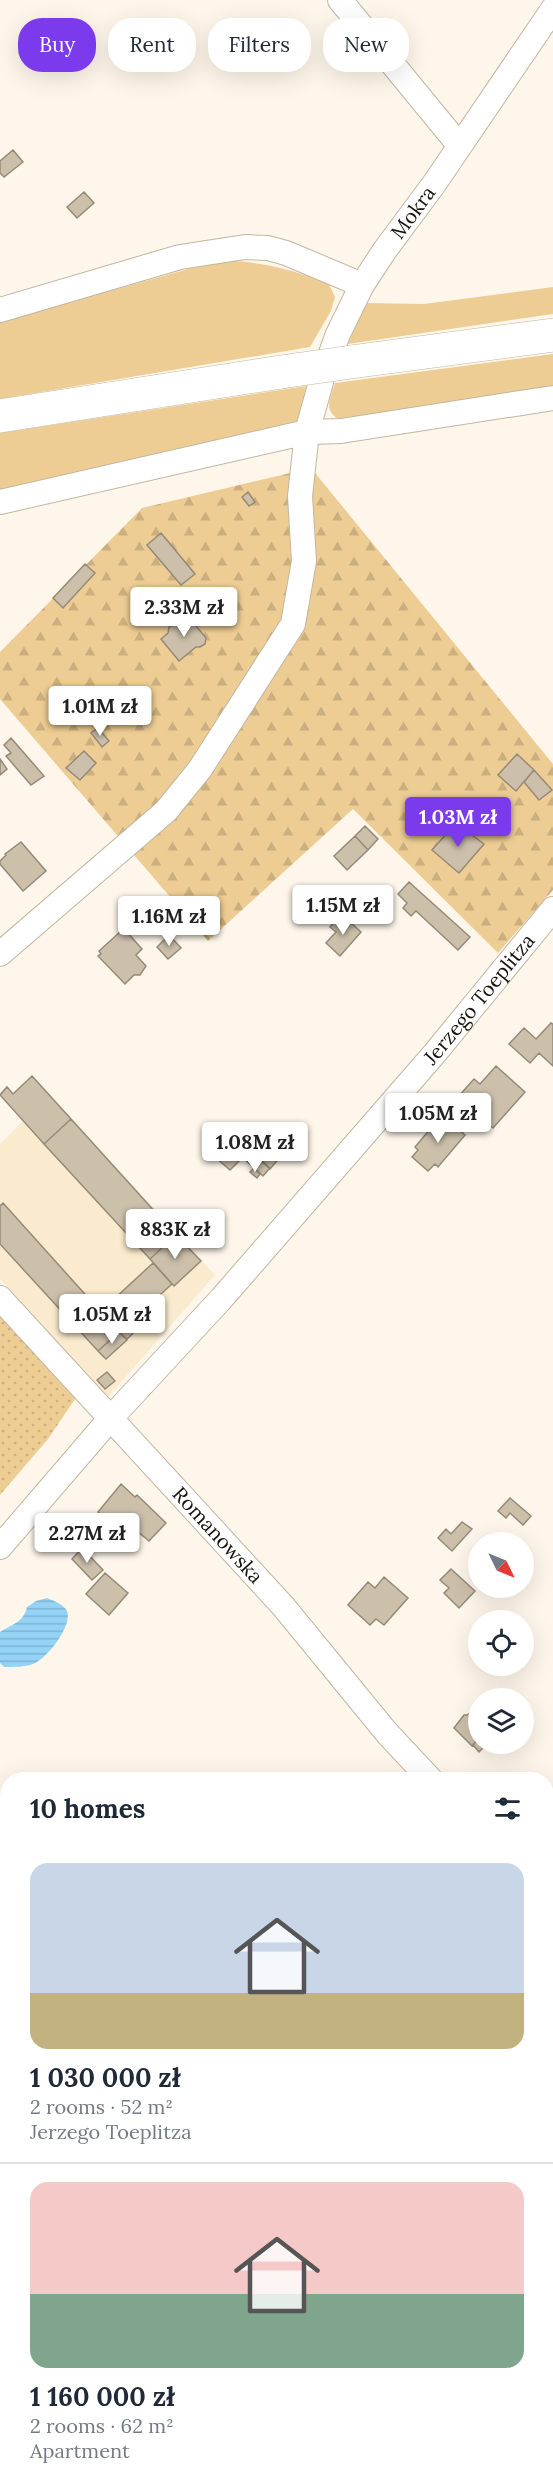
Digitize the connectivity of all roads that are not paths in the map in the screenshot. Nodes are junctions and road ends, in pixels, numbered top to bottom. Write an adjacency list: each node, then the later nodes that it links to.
1 (340, 0): 3 (street)
2 (553, 9): 3 (street, Mokra)
3 (459, 145): 4 (street, Mokra)
4 (362, 285): 5 (street); 9 (street, Mokra)
5 (0, 310)
6 (553, 334): 8 (main road, bridge)
7 (553, 398): 9 (street)
8 (0, 416)
9 (307, 432): 10 (street); 12 (street, Mokra)
10 (0, 502)
11 (553, 909): 14 (street, Jerzego Toeplitza)
12 (0, 954)
13 (0, 1298): 14 (street, Romanowska)
14 (110, 1419): 15 (street, Jerzego Toeplitza); 16 (street, Romanowska)
15 (0, 1547)
16 (423, 1772)

